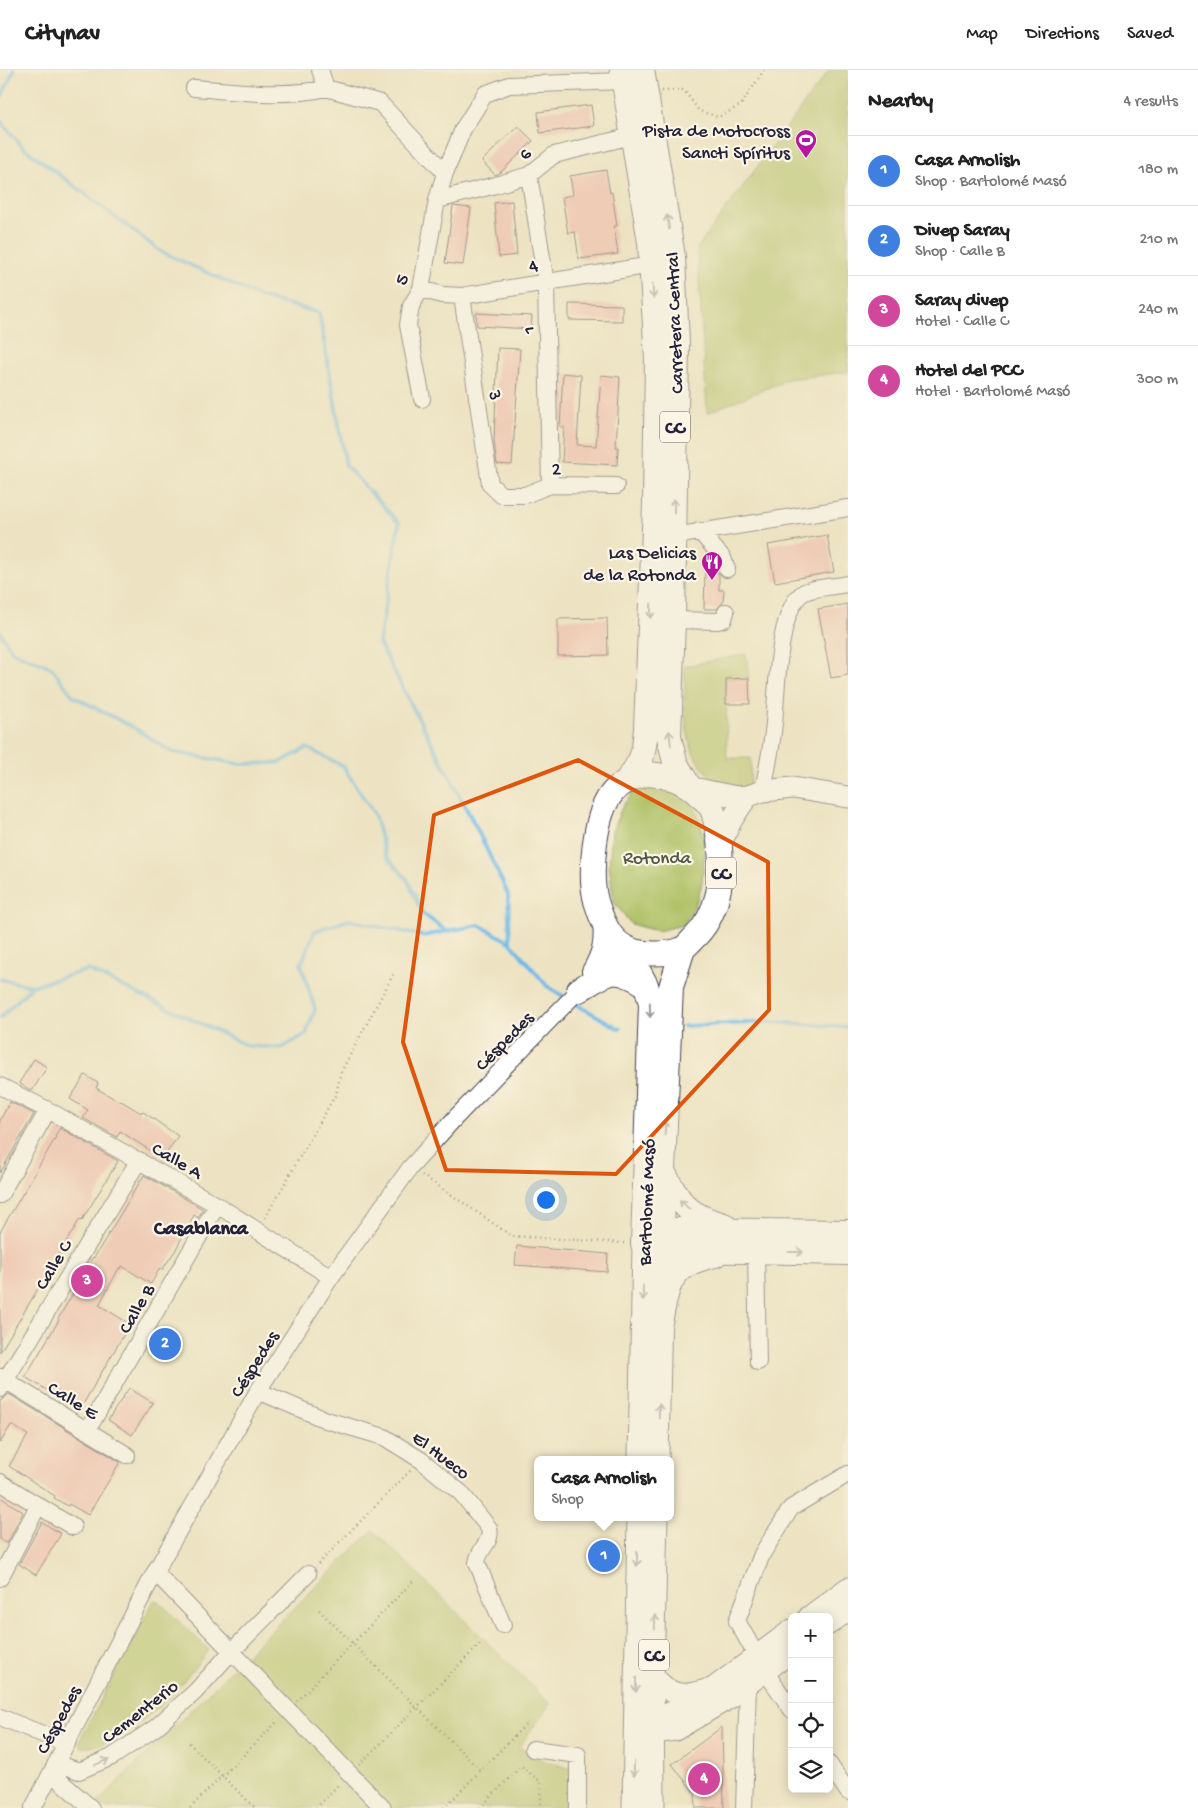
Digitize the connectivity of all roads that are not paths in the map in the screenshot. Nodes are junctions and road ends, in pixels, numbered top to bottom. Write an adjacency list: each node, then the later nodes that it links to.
1 (320, 70): 4 (street)
2 (633, 78): 5 (highway, Carretera Central / CC); 6 (street, 5); 19 (highway, Carretera Central / CC, one-way to 2)
3 (194, 88): 4 (street)
4 (326, 88): 6 (street)
5 (632, 136): 7 (street, 6); 9 (highway, Carretera Central / CC)
6 (446, 173): 8 (street, 5)
7 (529, 175): 8 (street, 6); 10 (street, 1)
8 (437, 200): 11 (street, 5)
9 (652, 265): 10 (street, 4); 24 (highway, Carretera Central / CC, one-way to 24)
10 (546, 282): 12 (street, 4); 14 (street, 1)
11 (421, 289): 12 (street, 4); 13 (street, 5)
12 (462, 296): 16 (street, 3)
13 (422, 399)
14 (550, 485): 15 (street, 2); 16 (street, 2)
15 (616, 486)
16 (501, 496)
17 (848, 508): 18 (street)
18 (699, 531): 19 (street); 20 (street)
19 (674, 536): 23 (highway, Carretera Central / CC)
20 (727, 569)
21 (848, 584): 26 (street)
22 (726, 612): 23 (street)
23 (673, 620): 25 (highway, Carretera Central / CC, one-way to 23)
24 (627, 780): 25 (highway, CC); 29 (highway, CC)
25 (690, 786): 26 (main road); 28 (highway, CC)
26 (756, 794): 27 (main road); 28 (main road)
27 (848, 797)
28 (720, 850): 31 (highway, CC)
29 (601, 916): 30 (highway, CC); 33 (street, Céspedes)
30 (626, 948): 31 (highway); 32 (highway, Bartolomé Masó / CC); 33 (street, Céspedes)
31 (683, 949): 37 (highway, Bartolomé Masó / CC, one-way to 31)
32 (646, 985): 33 (highway); 41 (highway, Bartolomé Masó / CC, one-way to 41)
33 (577, 992): 45 (street, Céspedes)
34 (0, 1086): 35 (street, Calle A)
35 (48, 1110): 36 (street, Calle A); 38 (street)
36 (139, 1160): 39 (street, Calle A); 48 (street, Calle C)
37 (663, 1170): 41 (highway, Bartolomé Masó / CC); 42 (highway, one-way to 37)
38 (0, 1194)
39 (218, 1205): 45 (street, Calle A); 50 (street, Calle B)
40 (848, 1232): 42 (highway)
41 (653, 1240): 42 (highway); 43 (highway); 46 (main road, Bartolomé Masó / CC); 52 (main road, Bartolomé Masó / CC, one-way to 52)
42 (759, 1242): 43 (highway); 44 (highway, one-way to 44); 47 (street)
43 (732, 1252): 46 (highway)
44 (848, 1253)
45 (331, 1277): 49 (street, Céspedes)
46 (660, 1322): 53 (main road, Bartolomé Masó / CC, one-way to 46)
47 (758, 1362)
48 (2, 1382): 50 (street, Calle E)
49 (258, 1391): 60 (street, Céspedes); 67 (street, El Hueco)
50 (87, 1432): 51 (street, Calle E)
51 (127, 1455)
52 (639, 1456)
53 (658, 1456)
54 (848, 1474): 71 (street)
55 (0, 1482): 56 (street)
56 (38, 1506): 59 (street); 62 (street)
57 (638, 1521): 77 (main road, CC, one-way to 77)
58 (657, 1521): 72 (main road, CC, one-way to 58)
59 (73, 1527)
60 (155, 1572): 69 (street); 78 (street, Céspedes)
61 (308, 1574): 69 (street, Cementerio)
62 (0, 1578)
63 (848, 1588): 65 (main road)
64 (848, 1610): 66 (main road)
65 (814, 1613)
66 (833, 1621)
67 (503, 1625)
68 (788, 1634): 71 (main road)
69 (232, 1651): 80 (street, Cementerio, one-way to 69); 86 (street)
70 (788, 1653): 71 (main road)
71 (761, 1663): 73 (main road); 74 (main road); 75 (street)
72 (654, 1676): 74 (main road); 77 (main road, CC)
73 (748, 1684): 74 (main road); 89 (street)
74 (722, 1692): 77 (main road); 83 (main road)
75 (788, 1704)
76 (0, 1717): 78 (street)
77 (645, 1727): 83 (main road, CC); 88 (main road, CC, one-way to 88)
78 (67, 1744): 80 (street, Céspedes)
79 (533, 1749): 87 (street)
80 (54, 1768): 84 (street, Céspedes); 85 (street)
81 (833, 1770): 82 (street)
82 (848, 1792)
83 (654, 1801)
84 (33, 1808)
85 (91, 1808)
86 (383, 1808)
87 (578, 1808)
88 (633, 1808)
89 (744, 1808)

